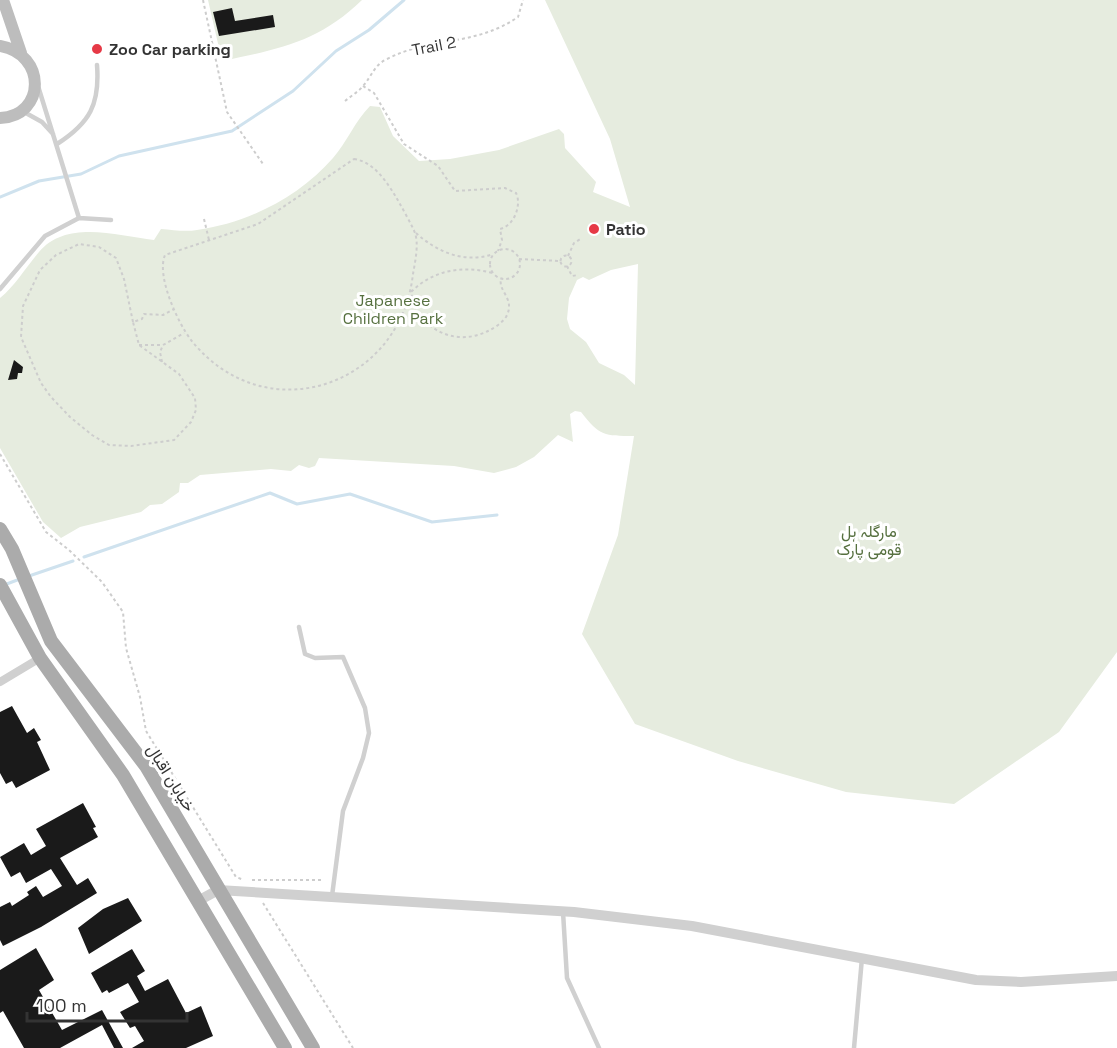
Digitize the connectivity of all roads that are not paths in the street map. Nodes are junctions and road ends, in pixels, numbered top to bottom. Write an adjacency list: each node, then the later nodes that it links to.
1 (4, 1): 3 (main road)
2 (0, 46): 3 (main road)
3 (21, 53): 5 (main road)
4 (97, 65): 9 (lane)
5 (35, 79): 6 (main road); 8 (lane)
6 (22, 110): 7 (main road); 8 (lane)
7 (0, 118)
8 (55, 136): 9 (lane)
9 (57, 144): 10 (lane)
10 (79, 218): 11 (lane); 12 (lane)
11 (111, 220)
12 (0, 289)
13 (0, 529): 18 (main road, خیابان اقبال)
14 (0, 585): 16 (main road)
15 (299, 627): 19 (lane)
16 (40, 658): 17 (street); 20 (main road)
17 (0, 682)
18 (218, 890): 19 (street); 20 (street); 25 (main road, خیابان اقبال)
19 (332, 898): 21 (street)
20 (198, 902): 24 (main road)
21 (563, 912): 22 (street); 26 (lane)
22 (862, 958): 23 (street); 27 (lane)
23 (1117, 976)
24 (285, 1048)
25 (313, 1048)
26 (599, 1048)
27 (854, 1048)

